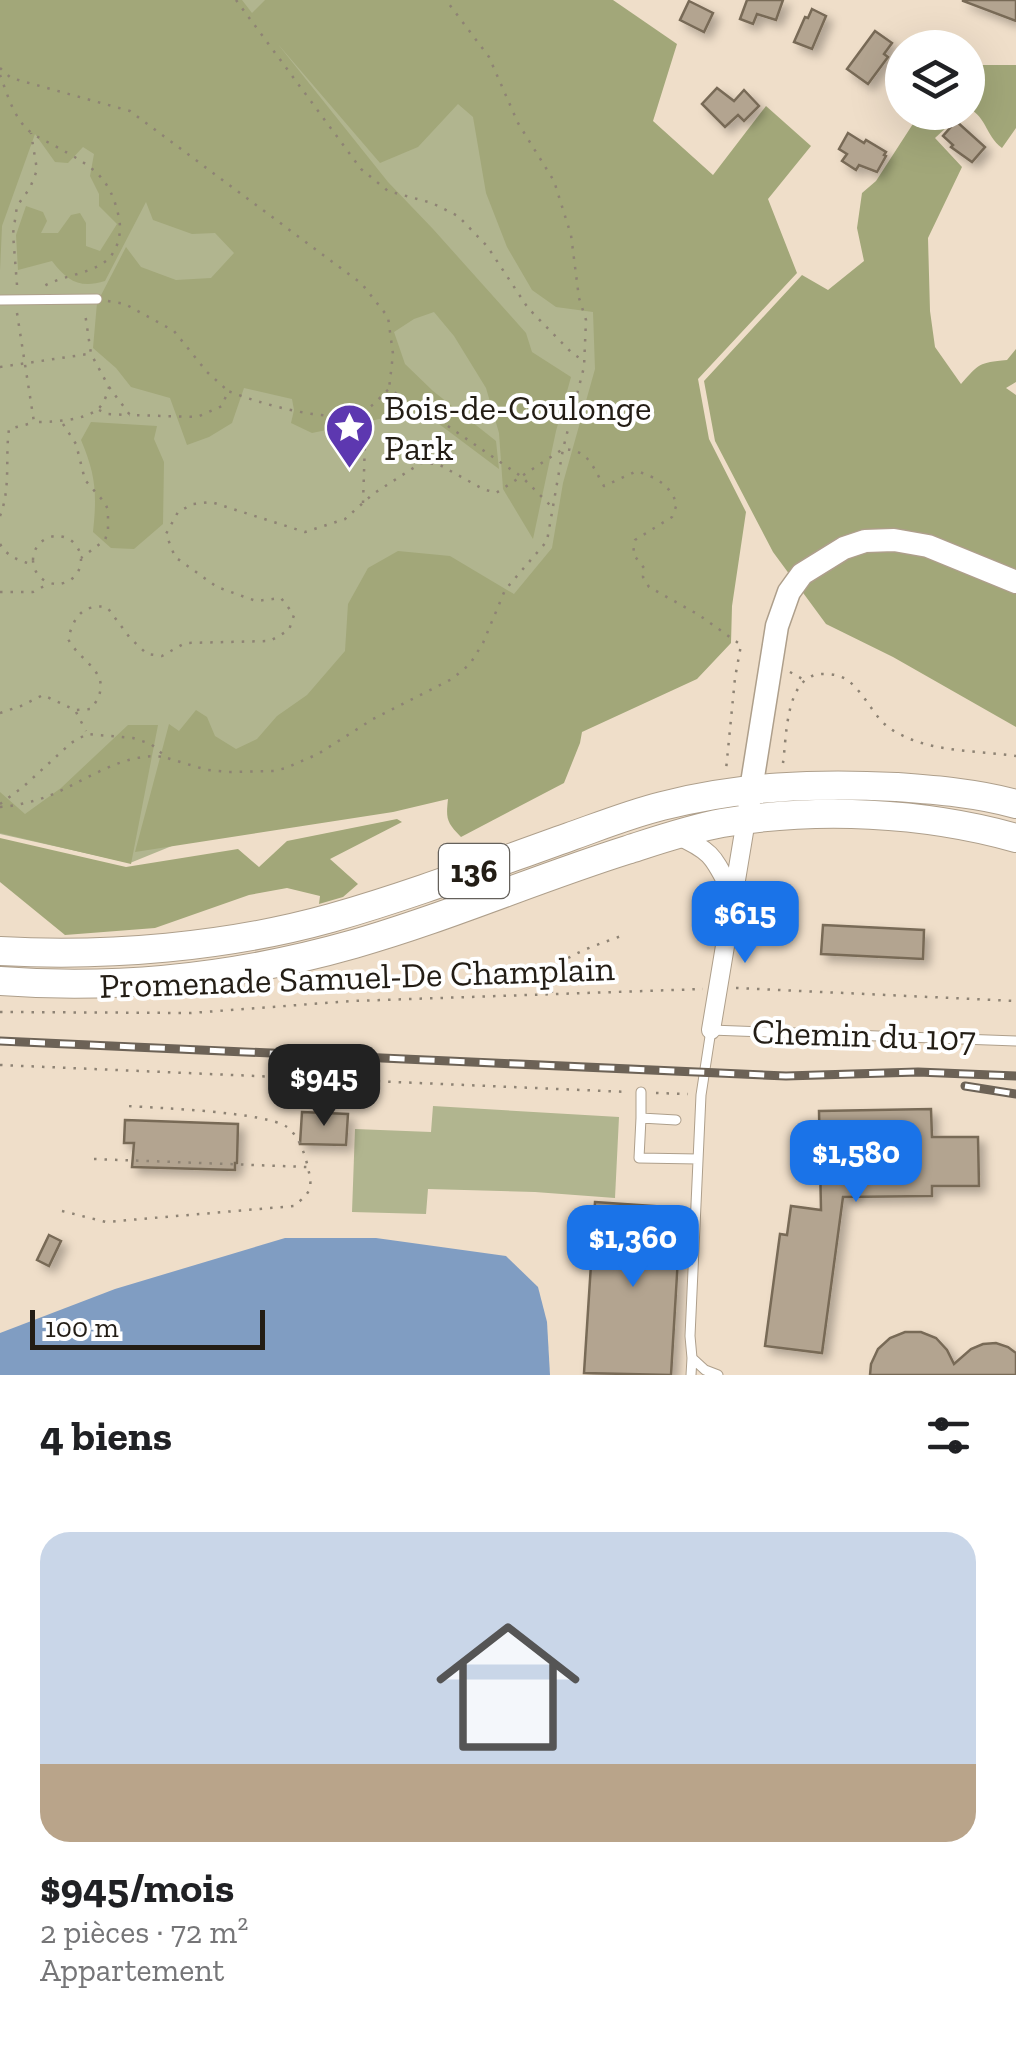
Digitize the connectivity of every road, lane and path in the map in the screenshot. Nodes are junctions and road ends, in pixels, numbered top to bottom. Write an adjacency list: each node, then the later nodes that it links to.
1 (236, 0): 12 (path)
2 (446, 0): 12 (path)
3 (0, 68): 16 (path)
4 (0, 74): 5 (path)
5 (31, 133): 6 (path); 9 (path)
6 (38, 299): 9 (lane); 10 (lane)
7 (97, 299): 10 (lane); 17 (path)
8 (0, 300): 9 (lane)
9 (18, 300): 13 (path)
10 (83, 300): 11 (path)
11 (90, 354): 13 (path); 15 (path)
12 (584, 361): 25 (path)
13 (25, 364): 14 (path); 21 (path)
14 (0, 367)
15 (109, 387): 18 (path); 20 (path)
16 (389, 388): 19 (path); 26 (path)
17 (228, 391): 19 (path); 20 (path)
18 (98, 409): 20 (path); 22 (path)
19 (366, 410): 27 (path)
20 (130, 416)
21 (34, 422): 22 (path); 24 (path)
22 (62, 422): 31 (path)
23 (0, 426): 24 (path)
24 (9, 428): 29 (path)
25 (562, 449): 26 (path); 28 (path); 40 (path)
26 (522, 477): 27 (path); 28 (path)
27 (364, 503): 36 (path)
28 (553, 508): 39 (path)
29 (0, 516)
30 (0, 544): 32 (path)
31 (81, 558): 32 (path); 34 (path)
32 (33, 564): 34 (path)
33 (1016, 582): 40 (street)
34 (49, 584): 35 (path)
35 (0, 592)
36 (75, 710): 37 (path); 38 (path)
37 (0, 713)
38 (87, 734): 39 (path); 42 (path)
39 (168, 758): 42 (path)
40 (753, 779): 41 (main road, 136); 43 (street); 48 (main road, 136)
41 (1016, 804)
42 (0, 806)
43 (746, 820): 44 (main road, 136); 45 (main road, 136); 46 (street)
44 (676, 835): 46 (street); 49 (main road, 136)
45 (1016, 838)
46 (733, 895): 50 (street)
47 (621, 936): 51 (path)
48 (0, 951)
49 (0, 982)
50 (718, 988): 51 (path, Promenade Samuel-De Champlain); 52 (path, Promenade Samuel-De Champlain); 54 (street)
51 (552, 995): 53 (path, Promenade Samuel-De Champlain)
52 (1016, 1001)
53 (0, 1012)
54 (711, 1030): 55 (lane, Chemin du 107); 58 (lane)
55 (1016, 1041)
56 (0, 1066): 57 (path)
57 (642, 1092): 58 (path); 60 (lane)
58 (702, 1095): 62 (lane)
59 (127, 1106): 64 (path)
60 (641, 1118): 61 (lane); 62 (lane)
61 (676, 1120)
62 (698, 1159): 66 (lane)
63 (94, 1160): 64 (path)
64 (308, 1167): 65 (path)
65 (62, 1211)
66 (692, 1358): 67 (lane); 68 (lane)
67 (691, 1375)
68 (718, 1375)

